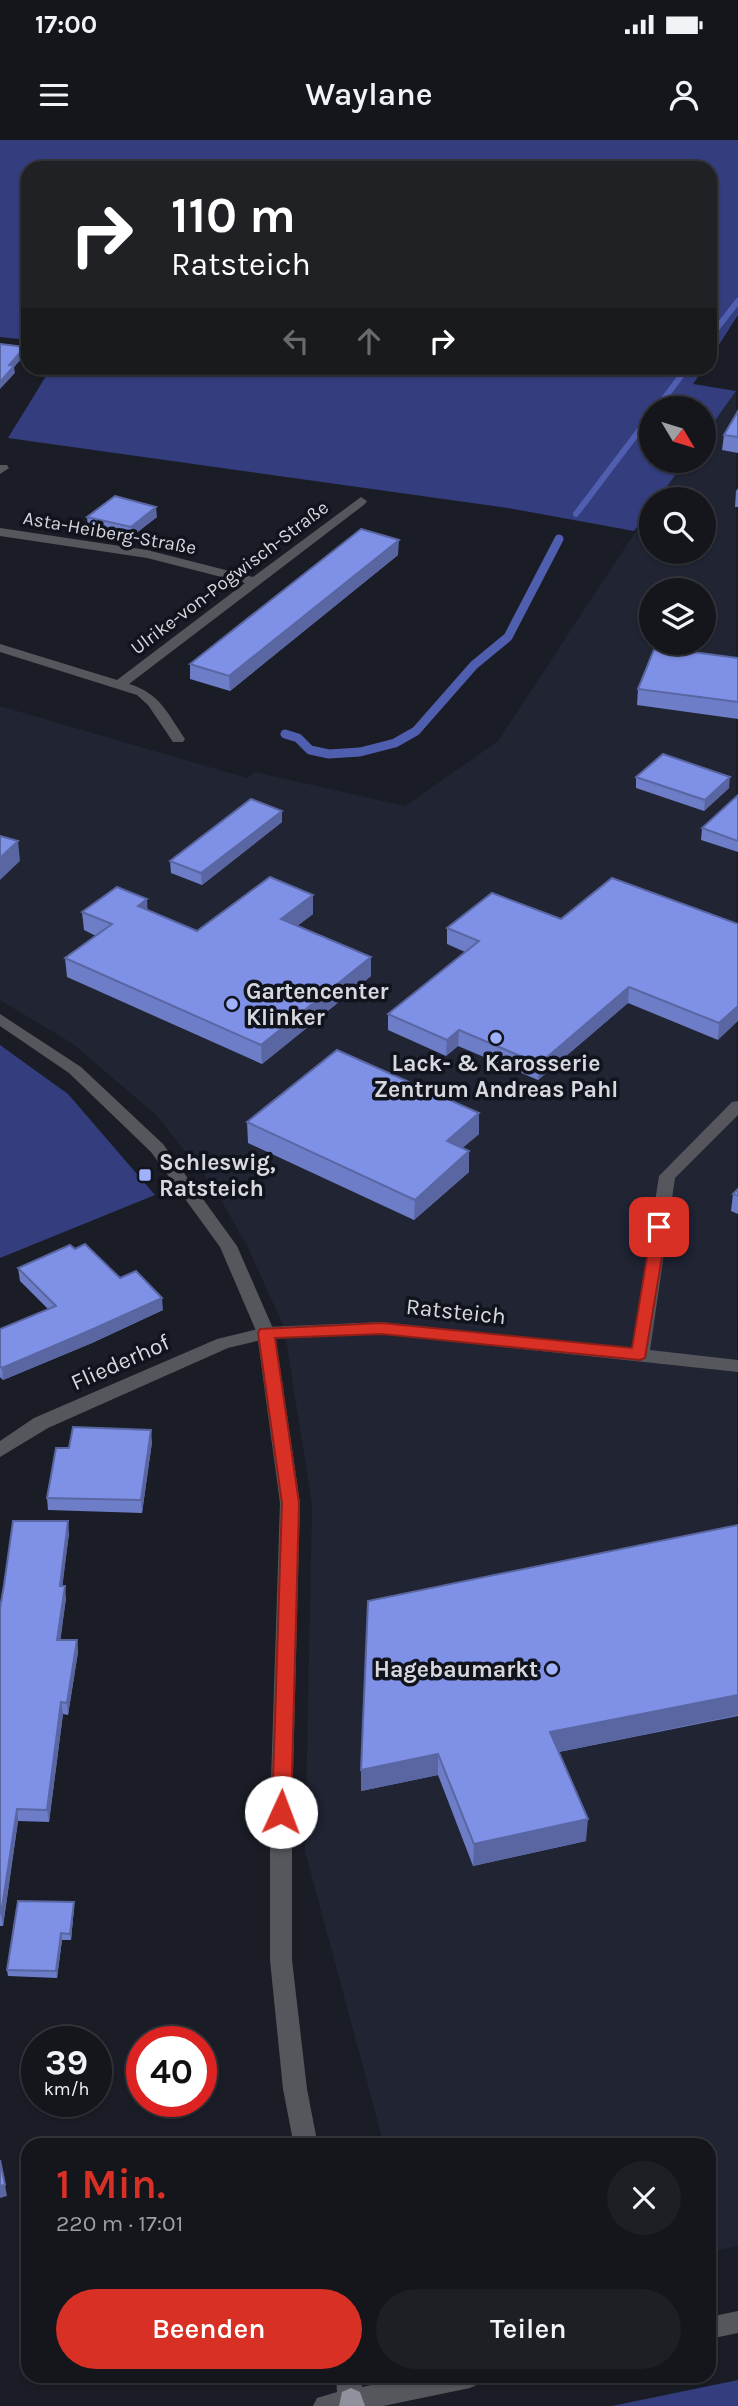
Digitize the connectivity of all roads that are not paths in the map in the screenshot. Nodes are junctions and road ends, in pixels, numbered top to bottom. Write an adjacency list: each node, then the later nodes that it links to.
1 (361, 501): 3 (street, Ulrike-von-Pogwisch-Straße)
2 (0, 532): 3 (street, Asta-Heiberg-Straße)
3 (254, 581): 5 (street, Ulrike-von-Pogwisch-Straße)
4 (0, 648): 5 (street, Ulrike-von-Pogwisch-Straße)
5 (121, 683): 6 (street, Ulrike-von-Pogwisch-Straße)
6 (178, 739)
7 (0, 1019): 9 (street)
8 (738, 1106): 10 (street)
9 (266, 1333): 10 (street, Ratsteich); 12 (street, Fliederhof); 13 (street)
10 (640, 1354): 11 (street, Ratsteich)
11 (738, 1366)
12 (0, 1450)
13 (304, 2138)
14 (738, 2322): 15 (street)
15 (716, 2327)
16 (428, 2383): 17 (street)
17 (344, 2397)

